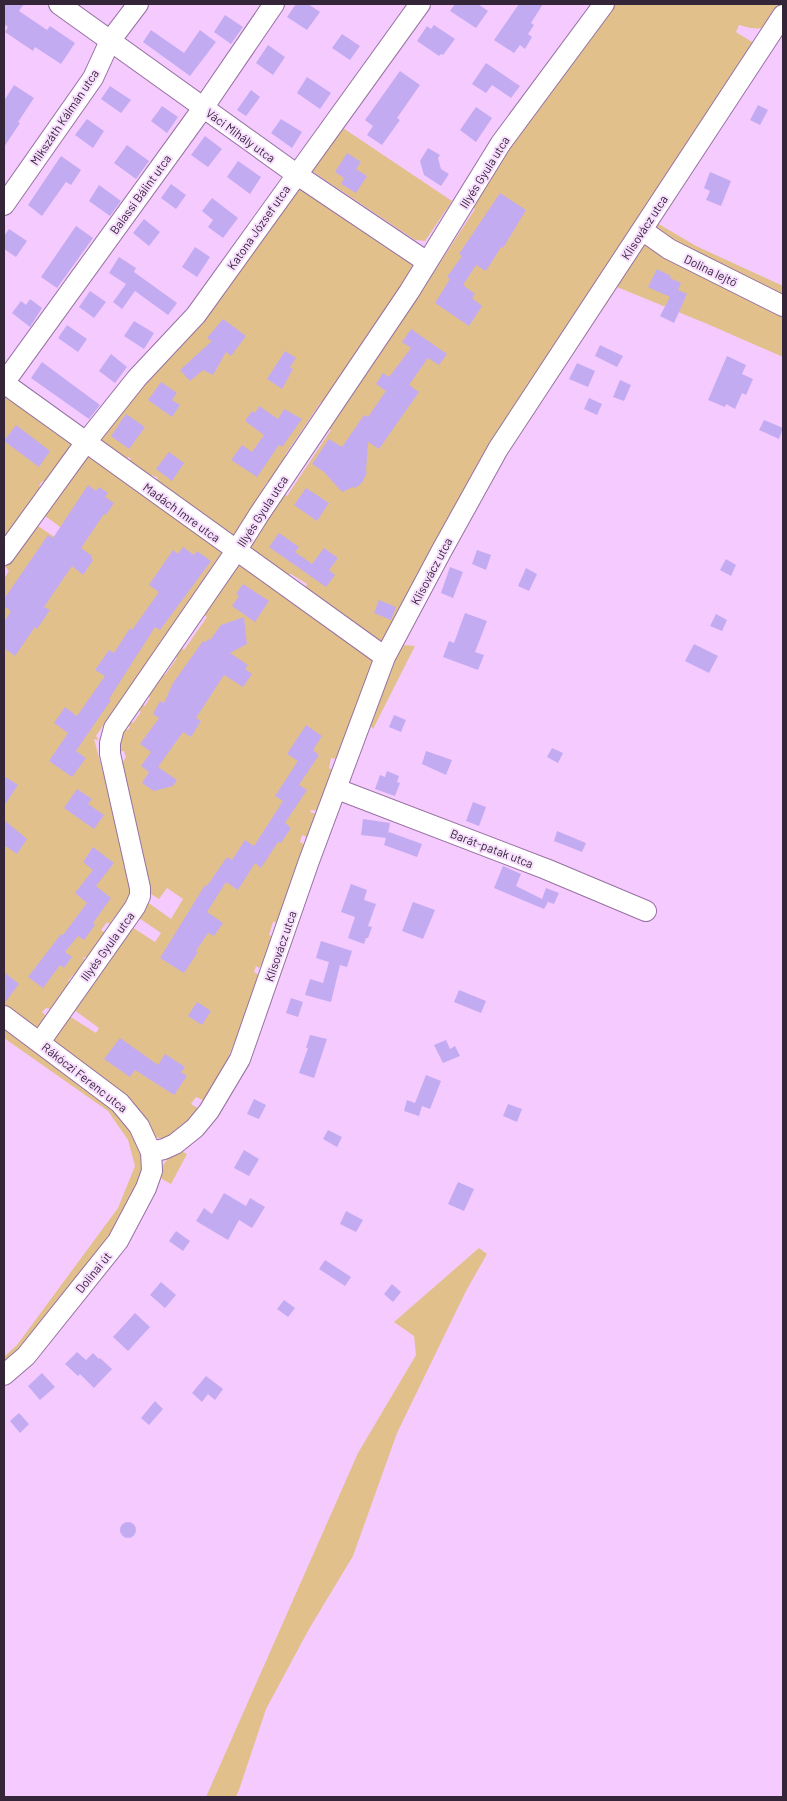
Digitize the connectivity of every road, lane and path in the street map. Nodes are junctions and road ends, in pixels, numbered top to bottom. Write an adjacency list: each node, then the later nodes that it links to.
1 (59, 4): 7 (street, Váci Mihály utca)
2 (138, 4): 7 (street, Mikszáth Kálmán utca)
3 (274, 4): 8 (street, Balassi Bálint utca)
4 (420, 4): 9 (street, Katona József utca)
5 (604, 4): 12 (street, Illyés Gyula utca)
6 (783, 15): 11 (street, Klisovácz utca)
7 (110, 41): 8 (street, Váci Mihály utca); 10 (street, Mikszáth Kálmán utca)
8 (203, 108): 9 (street, Váci Mihály utca); 14 (street, Balassi Bálint utca)
9 (296, 174): 12 (street, Váci Mihály utca); 15 (street, Katona József utca)
10 (4, 204)
11 (642, 230): 13 (street, Dolina lejtő); 18 (street, Klisovácz utca)
12 (427, 262): 16 (street, Illyés Gyula utca)
13 (783, 306)
14 (4, 383): 15 (street, Madách Imre utca)
15 (86, 442): 16 (street, Madách Imre utca); 17 (street, Katona József utca)
16 (236, 551): 18 (street, Madách Imre utca); 22 (street, Illyés Gyula utca)
17 (4, 555)
18 (385, 657): 19 (street, Klisovácz utca)
19 (337, 789): 20 (street, Barát-patak utca); 23 (street, Klisovácz utca)
20 (646, 911)
21 (4, 1016): 22 (street, Rákóczi Ferenc utca)
22 (40, 1042): 23 (street, Rákóczi Ferenc utca)
23 (151, 1152): 24 (street, Dolinai út)
24 (4, 1375)

